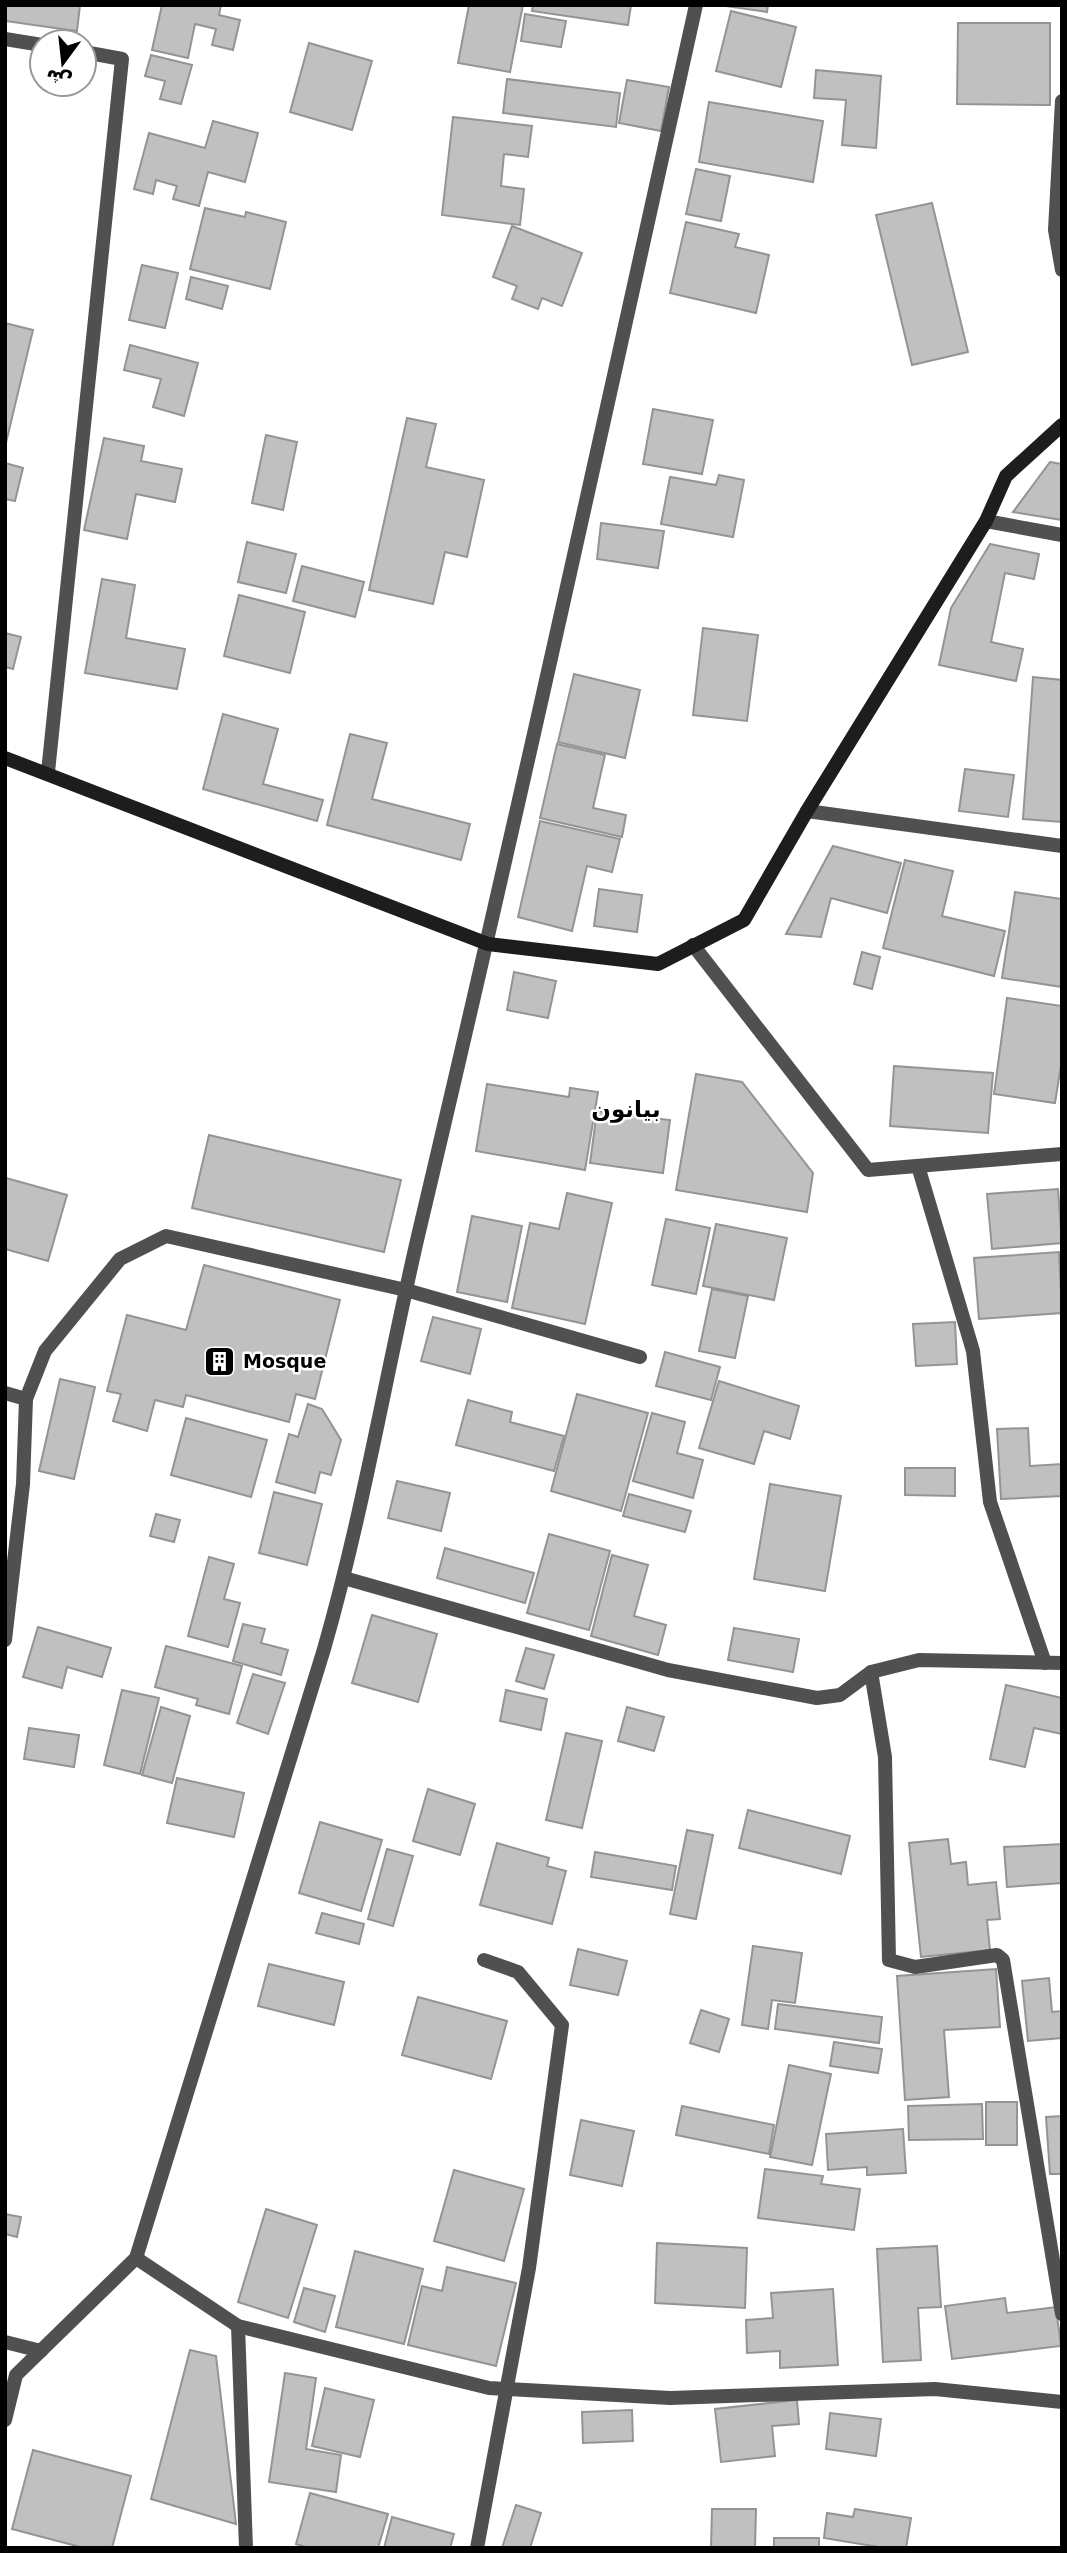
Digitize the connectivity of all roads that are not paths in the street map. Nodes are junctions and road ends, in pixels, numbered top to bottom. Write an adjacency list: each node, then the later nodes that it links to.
1 (696, 5): 14 (street)
2 (5, 39): 3 (street)
3 (28, 43)
4 (98, 54): 11 (street)
5 (1062, 100): 6 (street)
6 (1062, 270)
7 (1062, 425): 8 (street)
8 (986, 521): 9 (street); 12 (street)
9 (1062, 535)
10 (5, 758): 11 (street)
11 (48, 772): 14 (street)
12 (807, 811): 13 (street); 15 (street)
13 (1062, 846)
14 (488, 943): 15 (street); 18 (street)
15 (693, 946): 17 (street)
16 (1062, 1154): 17 (street)
17 (918, 1166): 24 (street)
18 (406, 1290): 19 (street); 21 (street); 22 (street)
19 (640, 1357)
20 (5, 1393): 21 (street)
21 (26, 1399): 23 (street)
22 (344, 1578): 26 (street); 28 (street)
23 (5, 1640)
24 (1045, 1662): 25 (street); 26 (street)
25 (1062, 1663)
26 (871, 1672): 29 (street)
27 (484, 1960): 33 (street)
28 (135, 2258): 30 (street); 32 (street)
29 (1062, 2314)
30 (238, 2326): 33 (street); 36 (street)
31 (5, 2342): 32 (street)
32 (41, 2351): 35 (street)
33 (505, 2389): 34 (street); 37 (street)
34 (1062, 2402)
35 (5, 2420)
36 (246, 2548)
37 (477, 2548)

